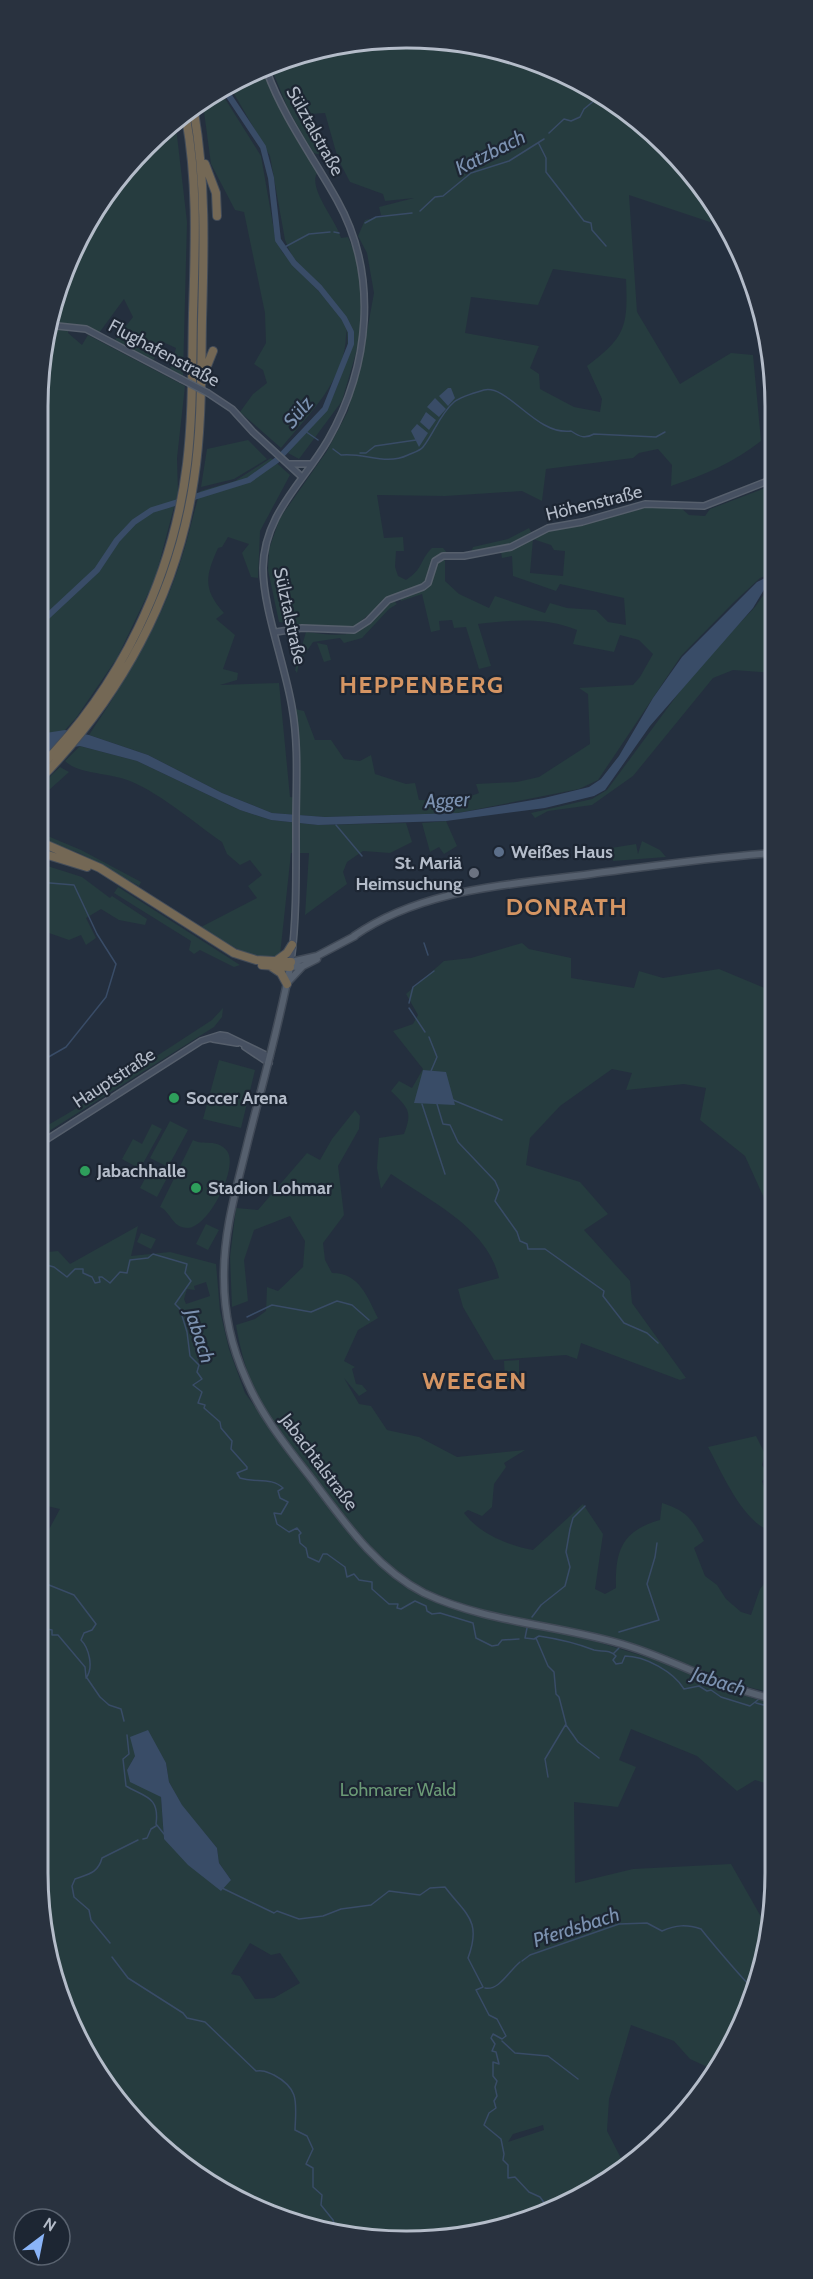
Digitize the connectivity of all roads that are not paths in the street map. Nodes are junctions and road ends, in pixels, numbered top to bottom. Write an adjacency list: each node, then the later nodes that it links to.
1 (268, 75): 10 (main road, Sülztalstraße)
2 (195, 117): 4 (highway)
3 (187, 123): 14 (highway)
4 (200, 142): 5 (highway); 8 (highway)
5 (217, 216)
6 (58, 325): 9 (main road, Flughafenstraße, bridge)
7 (213, 351): 8 (highway)
8 (201, 383): 15 (highway)
9 (286, 462): 10 (main road); 11 (main road)
10 (312, 464): 11 (main road, Sülztalstraße)
11 (302, 477): 13 (main road, Sülztalstraße)
12 (765, 482): 13 (main road, Höhenstraße)
13 (276, 632): 22 (main road, Sülztalstraße)
14 (48, 757)
15 (48, 770)
16 (48, 845): 19 (highway)
17 (765, 853): 20 (main road)
18 (48, 854): 19 (highway)
19 (115, 879): 23 (highway)
20 (355, 936): 21 (main road); 25 (main road)
21 (348, 939): 22 (main road); 24 (main road)
22 (292, 945): 23 (highway); 24 (main road, Sülztalstraße)
23 (273, 964): 24 (highway); 26 (highway)
24 (290, 965): 25 (main road); 26 (main road, Jabachtalstraße)
25 (303, 966): 26 (main road)
26 (287, 984): 28 (main road, Jabachtalstraße)
27 (208, 1039): 29 (main road, Hauptstraße); 30 (main road); 31 (main road, Hauptstraße)
28 (274, 1042): 29 (main road); 30 (main road, Jabachtalstraße)
29 (259, 1052): 30 (main road)
30 (269, 1060): 32 (main road, Jabachtalstraße)
31 (48, 1138)
32 (765, 1696)

